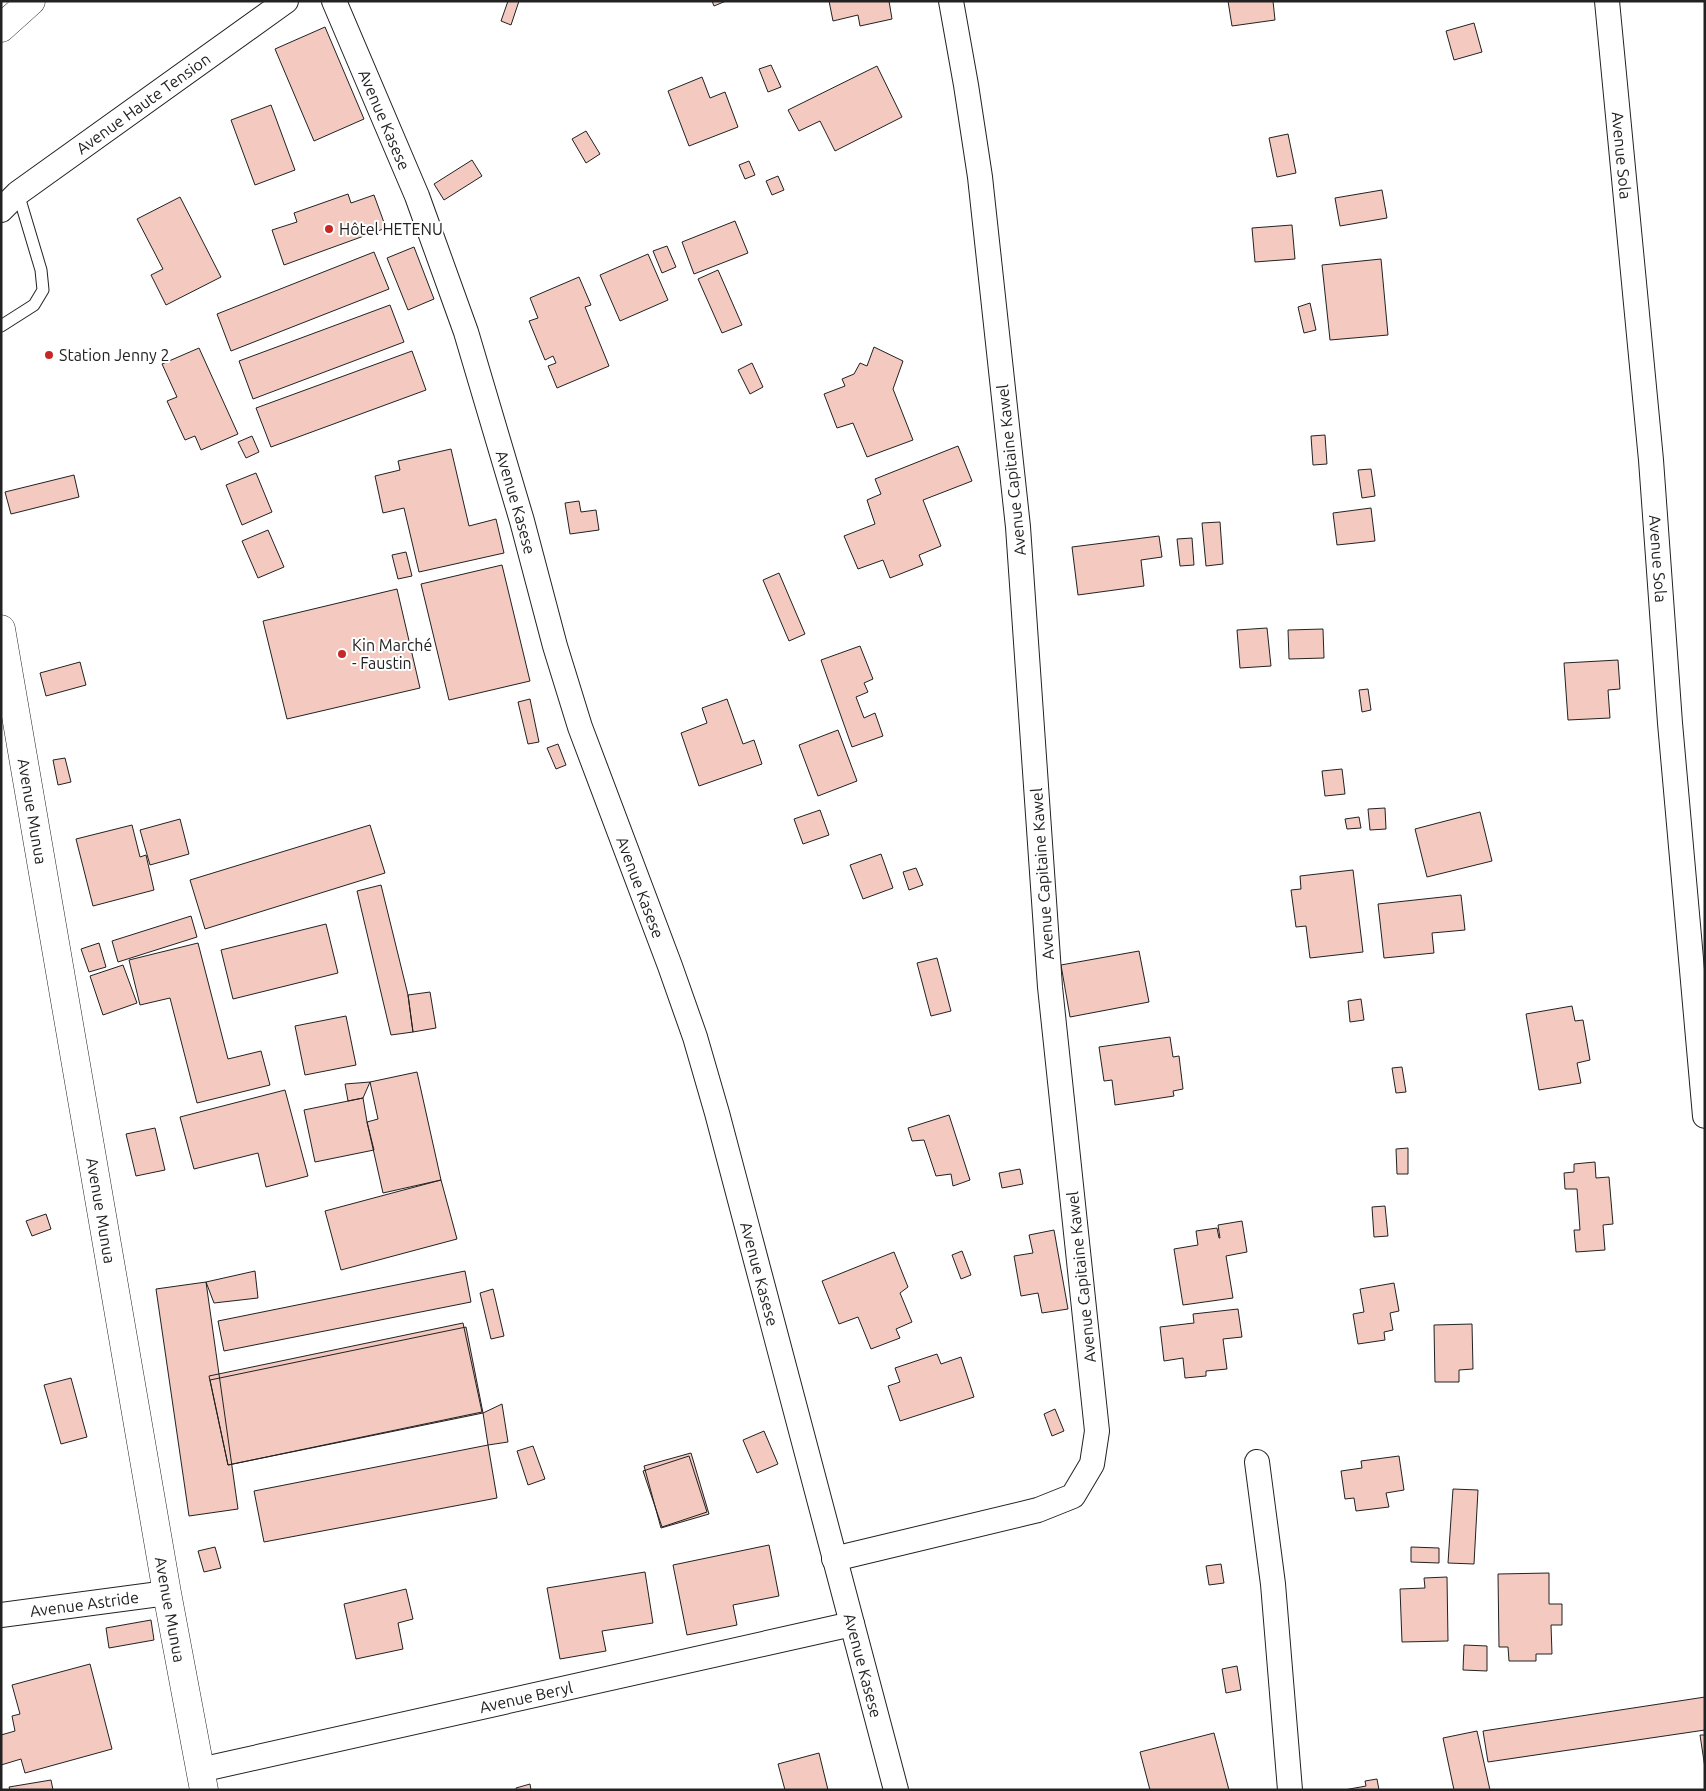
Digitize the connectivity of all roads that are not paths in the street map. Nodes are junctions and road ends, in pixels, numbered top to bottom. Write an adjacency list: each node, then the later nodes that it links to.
1 (32, 1): 6 (main road)
2 (286, 1): 7 (street, Avenue Haute Tension)
3 (334, 1): 13 (street, Avenue Kasese)
4 (951, 1): 13 (street, Avenue Capitaine Kawel)
5 (1607, 1): 11 (street, Avenue Sola)
6 (1, 28)
7 (18, 194): 8 (street, Avenue Haute Tension); 9 (lane)
8 (1, 210)
9 (1, 326)
10 (1, 629): 14 (main road, Avenue Munua)
11 (1705, 1116)
12 (1257, 1462): 19 (street)
13 (834, 1559): 16 (street, Avenue Kasese)
14 (167, 1593): 15 (street, Avenue Astride); 17 (main road, Avenue Munua)
15 (1, 1615)
16 (852, 1624): 17 (street, Avenue Beryl); 18 (street, Avenue Kasese)
17 (202, 1780)
18 (896, 1790)
19 (1290, 1790)

